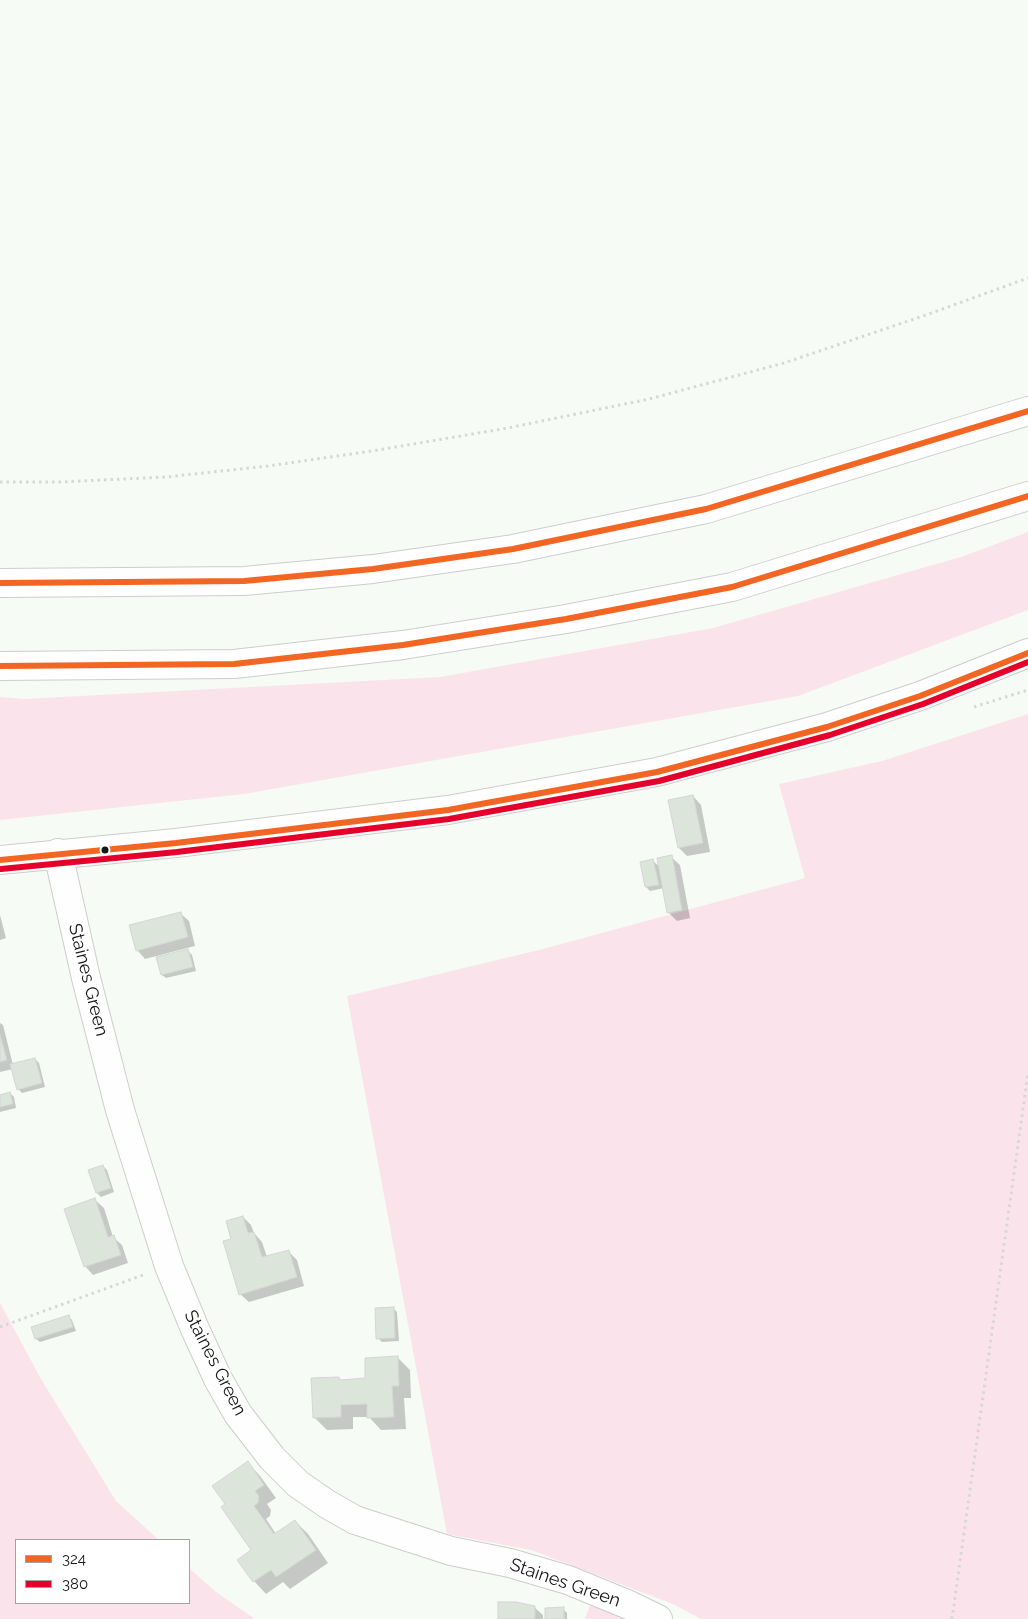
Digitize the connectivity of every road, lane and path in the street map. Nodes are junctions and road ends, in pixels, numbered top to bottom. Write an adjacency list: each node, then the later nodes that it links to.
1 (1028, 278): 3 (path)
2 (1028, 412): 5 (main road)
3 (0, 482)
4 (1028, 496): 7 (main road)
5 (0, 583)
6 (1028, 654): 8 (main road)
7 (0, 666)
8 (58, 853): 9 (main road); 11 (main road, Staines Green)
9 (0, 860)
10 (1028, 1073): 14 (path)
11 (169, 1266): 12 (path); 13 (main road, Staines Green)
12 (0, 1327)
13 (658, 1619)
14 (952, 1619)

